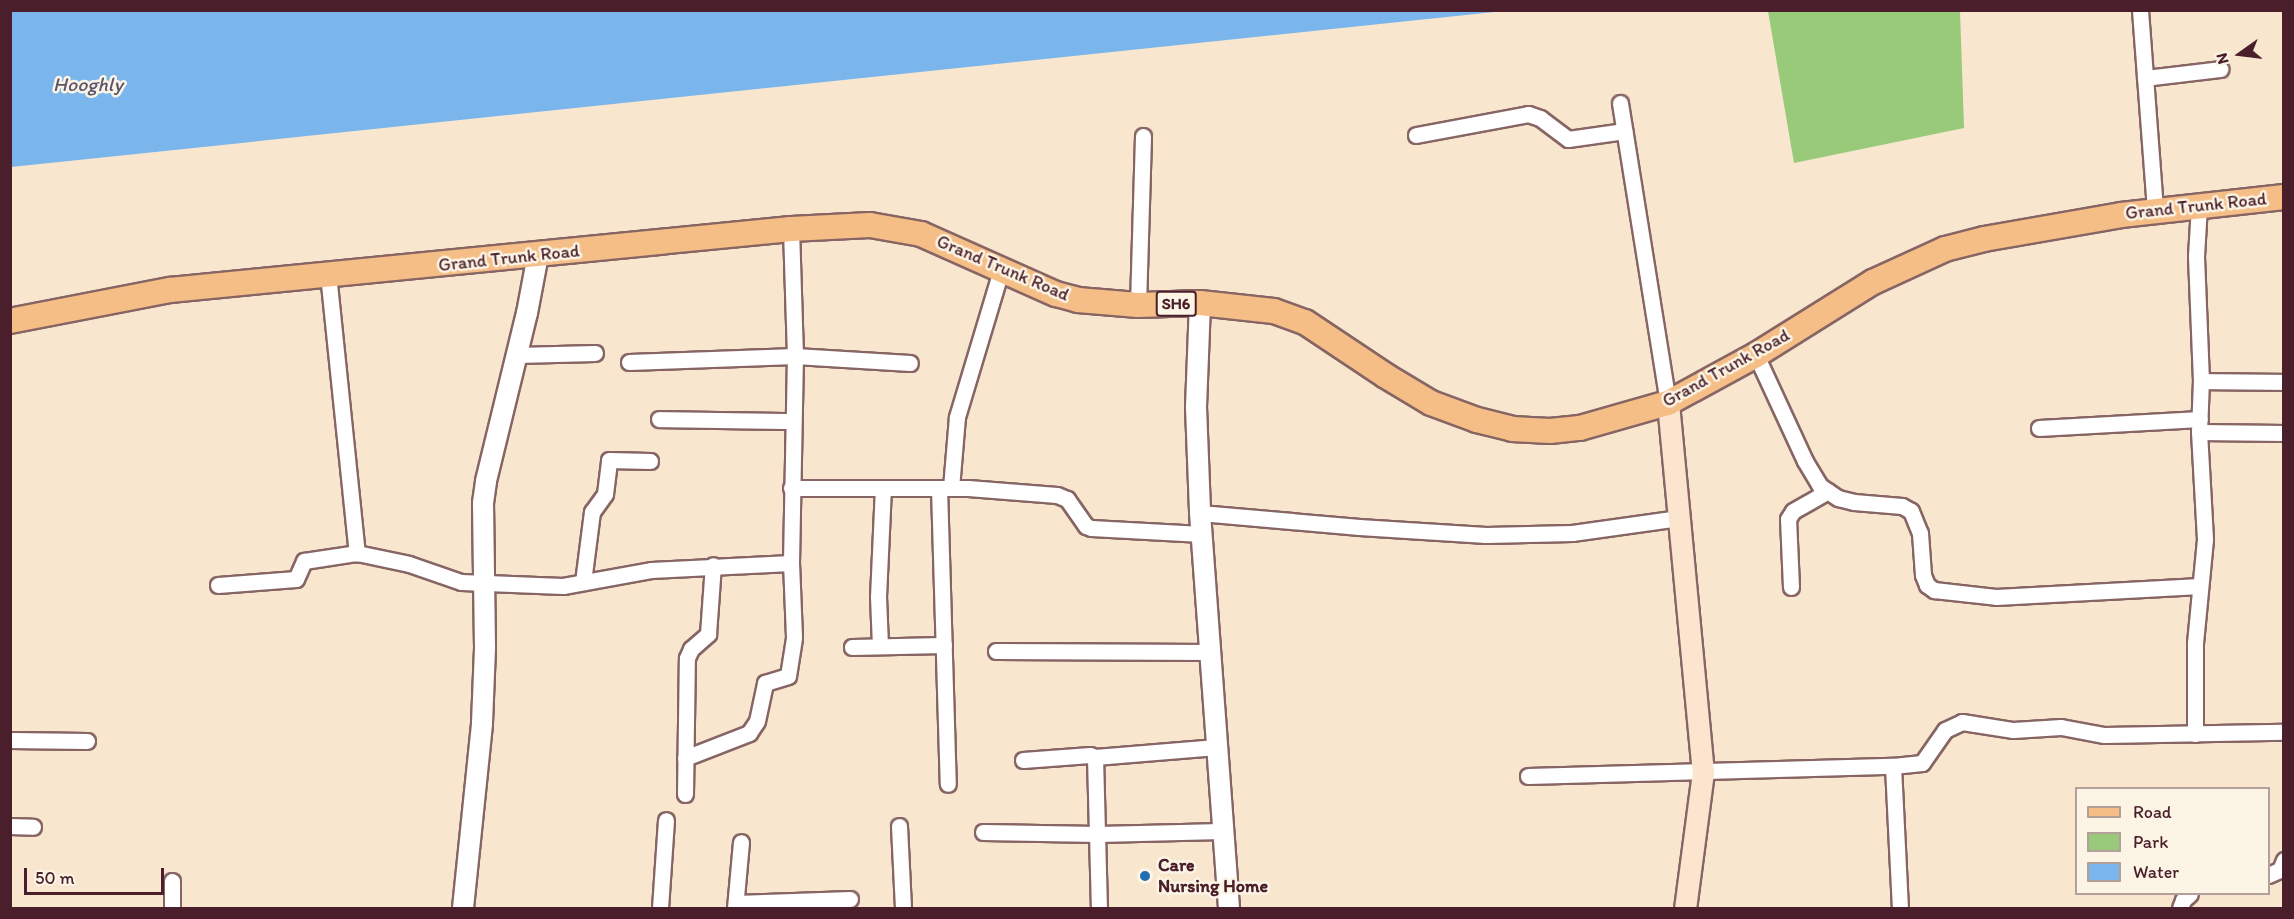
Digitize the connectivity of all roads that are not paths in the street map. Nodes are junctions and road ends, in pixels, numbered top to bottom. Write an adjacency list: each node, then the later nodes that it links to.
1 (2140, 10): 3 (street)
2 (2220, 69): 3 (street)
3 (2145, 78): 10 (street)
4 (1620, 104): 5 (street)
5 (1624, 131): 6 (street); 26 (street)
6 (1416, 135)
7 (1143, 136): 16 (street)
8 (2283, 197): 9 (main road, Grand Trunk Road / SH6)
9 (2199, 206): 10 (main road, Grand Trunk Road / SH6); 24 (street)
10 (2155, 210): 20 (main road, Grand Trunk Road / SH6)
11 (791, 229): 12 (main road, Grand Trunk Road / SH6); 13 (main road, Grand Trunk Road / SH6); 21 (street)
12 (538, 255): 14 (main road, Grand Trunk Road / SH6); 19 (street)
13 (1001, 270): 16 (main road, Grand Trunk Road / SH6); 35 (street)
14 (328, 274): 17 (main road, Grand Trunk Road / SH6); 40 (street)
15 (1200, 303): 16 (main road, Grand Trunk Road / SH6); 26 (main road, Grand Trunk Road / SH6); 37 (street)
16 (1138, 305)
17 (10, 321)
18 (595, 353): 19 (street)
19 (517, 355): 45 (street)
20 (1756, 355): 26 (main road, Grand Trunk Road / SH6); 36 (street)
21 (795, 356): 22 (street); 23 (street); 28 (street)
22 (629, 362)
23 (910, 363)
24 (2201, 381): 25 (street); 29 (street)
25 (2283, 382)
26 (1668, 403): 38 (main road)
27 (659, 419): 28 (street)
28 (793, 421): 33 (street)
29 (2200, 426): 30 (street); 31 (street); 46 (street)
30 (2039, 428)
31 (2283, 433)
32 (650, 461): 43 (street)
33 (791, 488): 34 (street); 41 (street)
34 (883, 488): 35 (street); 49 (street)
35 (945, 488): 39 (street); 48 (street)
36 (1828, 491): 46 (street); 47 (street)
37 (1200, 513): 38 (street); 39 (street)
38 (1679, 518): 62 (main road)
39 (1202, 534): 52 (street)
40 (357, 554): 44 (street); 45 (street)
41 (791, 562): 42 (street); 59 (street)
42 (713, 565): 43 (street); 59 (street)
43 (583, 582): 45 (street)
44 (218, 585)
45 (484, 585): 79 (street)
46 (2200, 586): 54 (street)
47 (1791, 587)
48 (944, 645): 49 (street); 64 (street)
49 (880, 646): 50 (street)
50 (852, 647)
51 (996, 651): 52 (street)
52 (1210, 652): 57 (street)
53 (2283, 732): 54 (street)
54 (2195, 734): 61 (street)
55 (10, 740): 56 (street)
56 (87, 741)
57 (1217, 747): 58 (street); 70 (street)
58 (1095, 757): 60 (street); 72 (street)
59 (685, 758): 65 (street)
60 (1023, 760)
61 (1893, 766): 62 (street); 85 (street)
62 (1703, 772): 63 (street); 84 (main road)
63 (1528, 776)
64 (948, 784)
65 (685, 794)
66 (666, 820): 80 (street)
67 (10, 826): 69 (street)
68 (899, 826): 81 (street)
69 (33, 827)
70 (1222, 831): 72 (street); 83 (street)
71 (983, 832): 72 (street)
72 (1098, 834): 82 (street)
73 (741, 842): 77 (street)
74 (172, 881): 78 (street)
75 (2189, 895): 86 (street)
76 (850, 899): 77 (street)
77 (735, 906)
78 (172, 909)
79 (463, 909)
80 (660, 909)
81 (903, 909)
82 (1099, 909)
83 (1228, 909)
84 (1685, 909)
85 (1900, 909)
86 (2180, 909)

